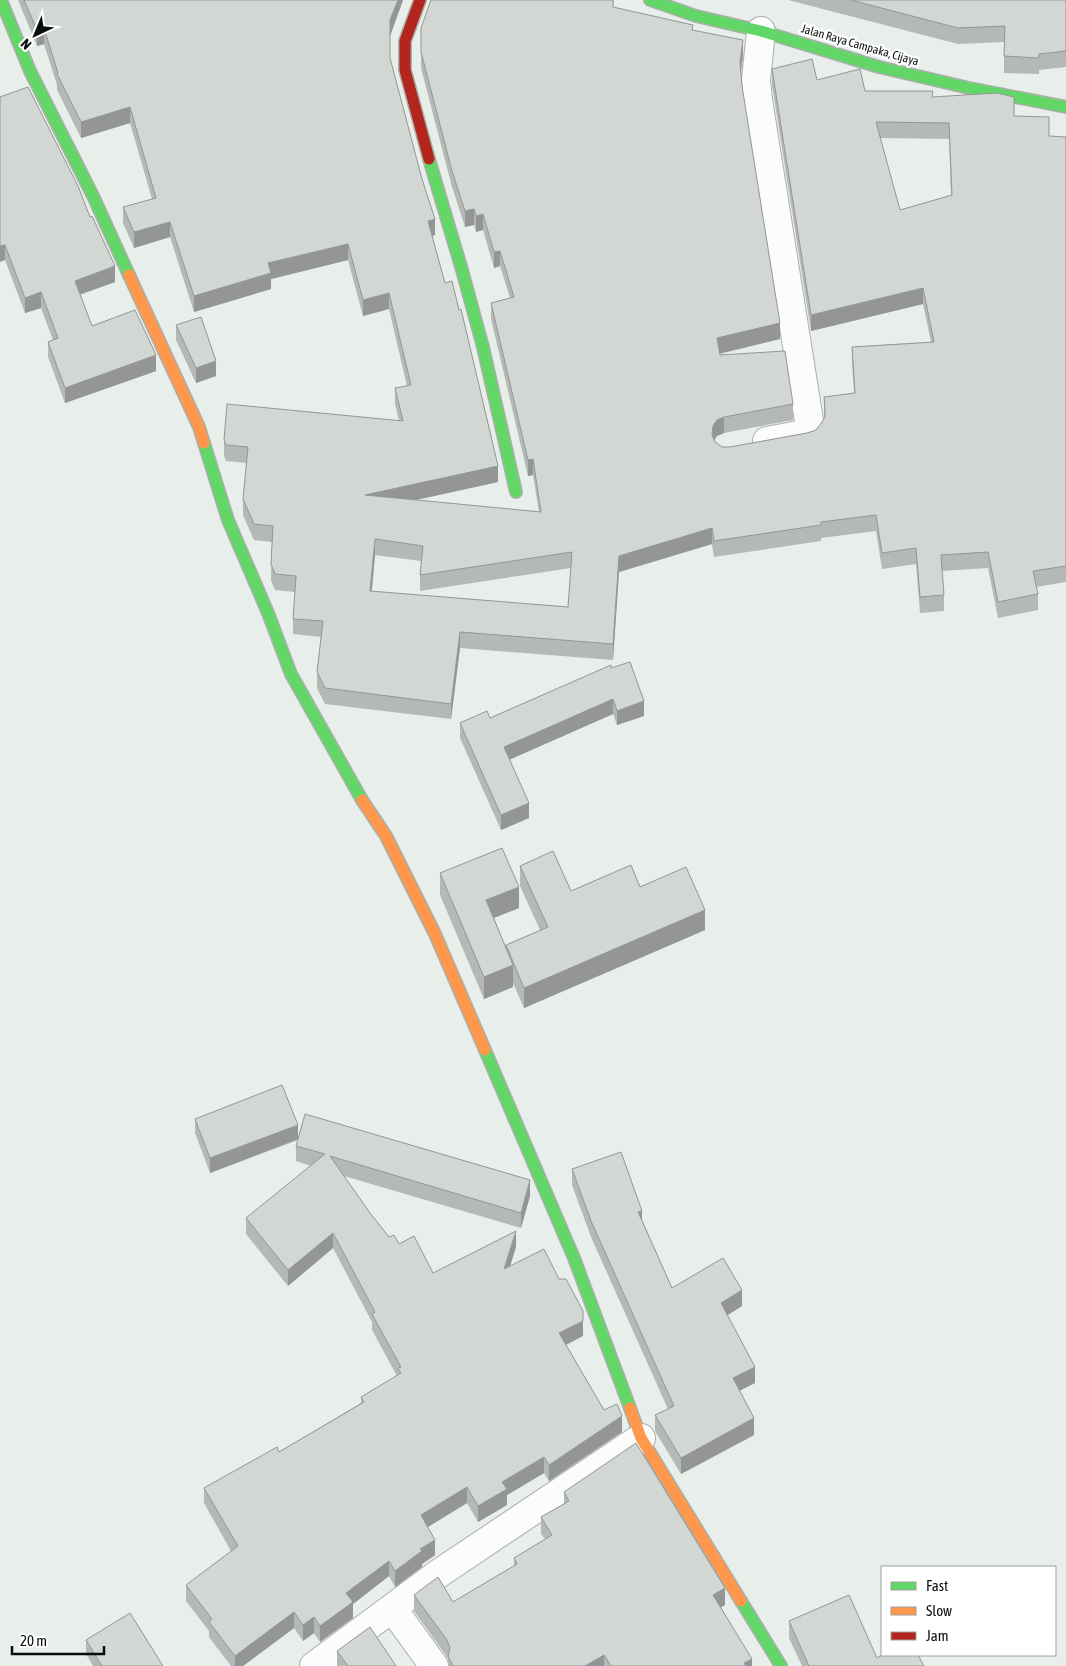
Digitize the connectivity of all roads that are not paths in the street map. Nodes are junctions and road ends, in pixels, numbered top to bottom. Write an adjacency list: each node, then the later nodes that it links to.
1 (1, 0): 8 (street)
2 (420, 0): 7 (street)
3 (650, 0): 4 (street, Jalan Raya Campaka, Cijaya)
4 (761, 31): 5 (street, Jalan Raya Campaka, Cijaya); 6 (street)
5 (1066, 107)
6 (746, 445)
7 (516, 492)
8 (641, 1438): 9 (street); 12 (street)
9 (392, 1608): 10 (street); 11 (street)
10 (314, 1666)
11 (434, 1666)
12 (782, 1666)

